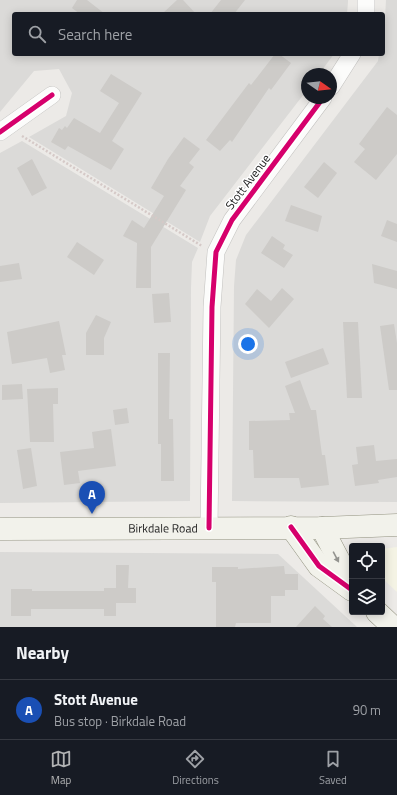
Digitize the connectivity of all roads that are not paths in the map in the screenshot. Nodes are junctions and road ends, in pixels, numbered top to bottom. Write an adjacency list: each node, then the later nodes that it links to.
1 (366, 0): 2 (street)
2 (366, 12)
3 (351, 56): 4 (street)
4 (337, 78)
5 (52, 95): 7 (street)
6 (319, 104): 10 (street, Stott Avenue)
7 (0, 132)
8 (397, 525): 11 (main road, Birkdale Road)
9 (291, 527): 10 (main road, Birkdale Road); 11 (main road, Birkdale Road); 14 (main road)
10 (209, 528): 12 (main road, Birkdale Road)
11 (322, 528): 13 (main road, one-way to 13)
12 (0, 529)
13 (349, 579)
14 (349, 588)
15 (380, 615): 16 (main road)
16 (393, 627)

